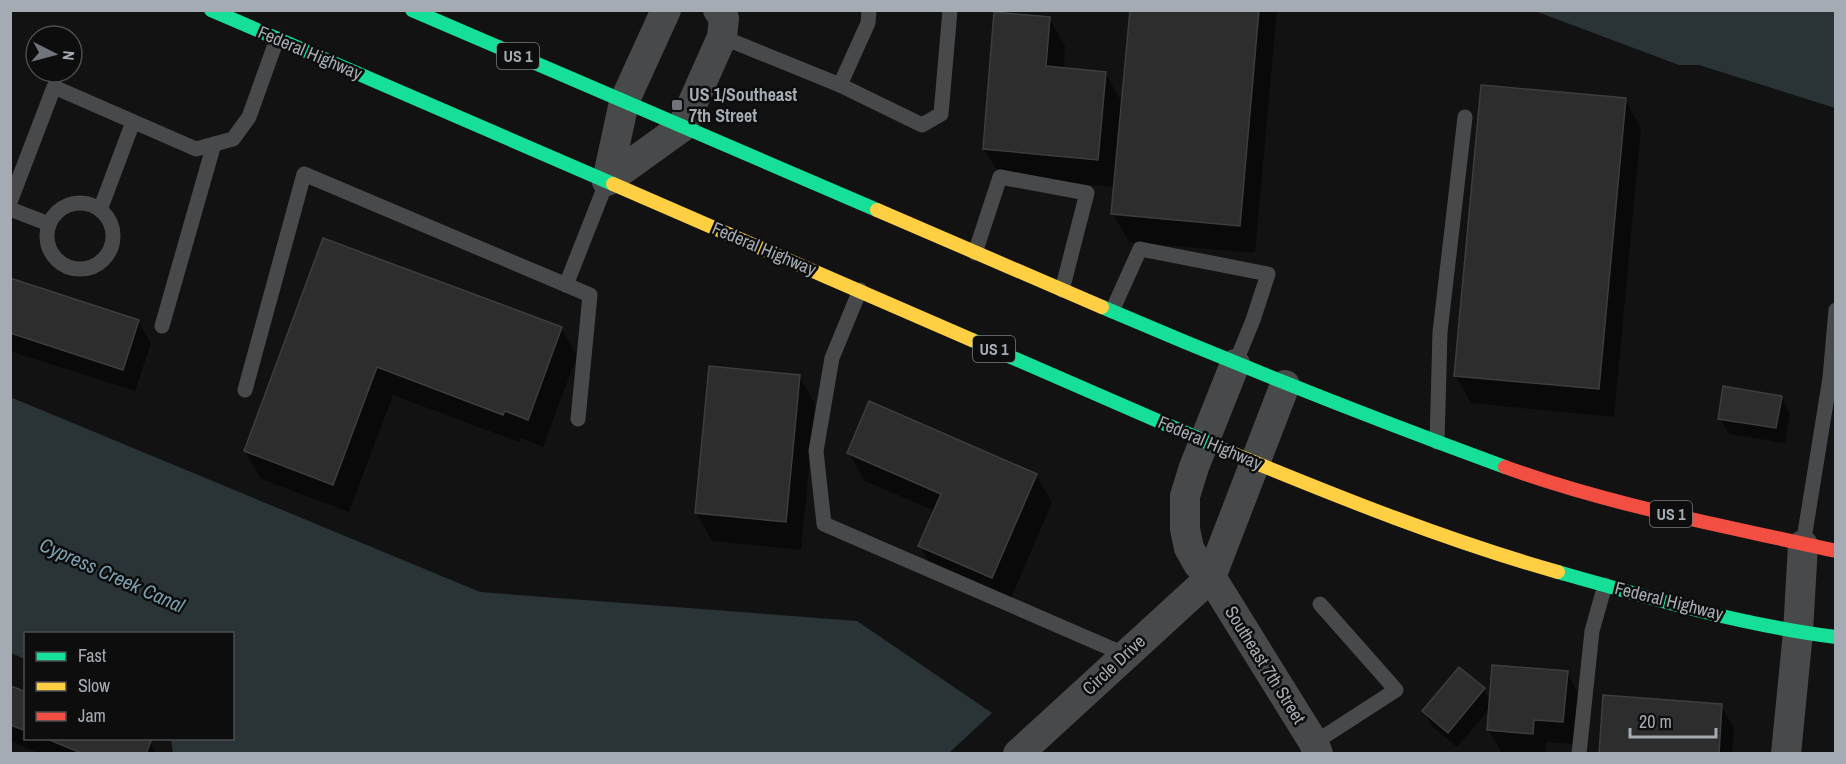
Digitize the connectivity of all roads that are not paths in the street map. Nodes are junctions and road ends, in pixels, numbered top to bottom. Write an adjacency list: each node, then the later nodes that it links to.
1 (211, 10): 7 (main road, Federal Highway / US 1)
2 (412, 10): 9 (main road, US 1)
3 (666, 10): 9 (street)
4 (869, 10): 8 (lane)
5 (950, 10): 8 (lane)
6 (720, 24): 8 (lane); 12 (street)
7 (277, 39): 13 (lane); 14 (main road, Federal Highway / US 1)
8 (840, 86)
9 (624, 102): 12 (main road, US 1); 14 (street)
10 (1465, 117): 31 (lane)
11 (133, 122): 13 (lane); 15 (lane); 17 (lane)
12 (682, 127): 14 (street); 19 (main road, US 1)
13 (214, 144): 25 (lane)
14 (607, 181): 20 (lane); 21 (main road, Federal Highway / US 1)
15 (10, 202)
16 (10, 209): 18 (lane)
17 (100, 210): 18 (lane); 18 (lane)
18 (49, 224)
19 (975, 253): 22 (main road, US 1); 22 (lane)
20 (566, 285): 28 (lane); 29 (lane)
21 (860, 290): 30 (main road, Federal Highway / US 1); 40 (lane)
22 (1062, 290): 24 (main road, US 1)
23 (1836, 310): 33 (lane)
24 (1112, 311): 26 (main road, US 1); 26 (lane)
25 (162, 326)
26 (1235, 364): 27 (main road, US 1); 30 (street, Southeast 7th Street)
27 (1285, 385): 31 (main road, US 1); 32 (street)
28 (245, 390)
29 (578, 419)
30 (1204, 441): 32 (main road, Federal Highway / US 1); 35 (street, Southeast 7th Street)
31 (1437, 442): 33 (main road, US 1)
32 (1256, 462): 35 (street); 36 (main road, Federal Highway / US 1)
33 (1803, 545): 34 (main road, US 1); 38 (street)
34 (1836, 551)
35 (1210, 577): 40 (street, Circle Drive); 41 (street, Southeast 7th Street)
36 (1605, 585): 38 (main road, Federal Highway / US 1); 43 (lane)
37 (1320, 604): 41 (lane)
38 (1797, 632): 39 (main road, Federal Highway / US 1); 44 (street)
39 (1836, 637)
40 (1126, 655): 42 (street, Circle Drive)
41 (1316, 748)
42 (1018, 753)
43 (1579, 753)
44 (1786, 753)

